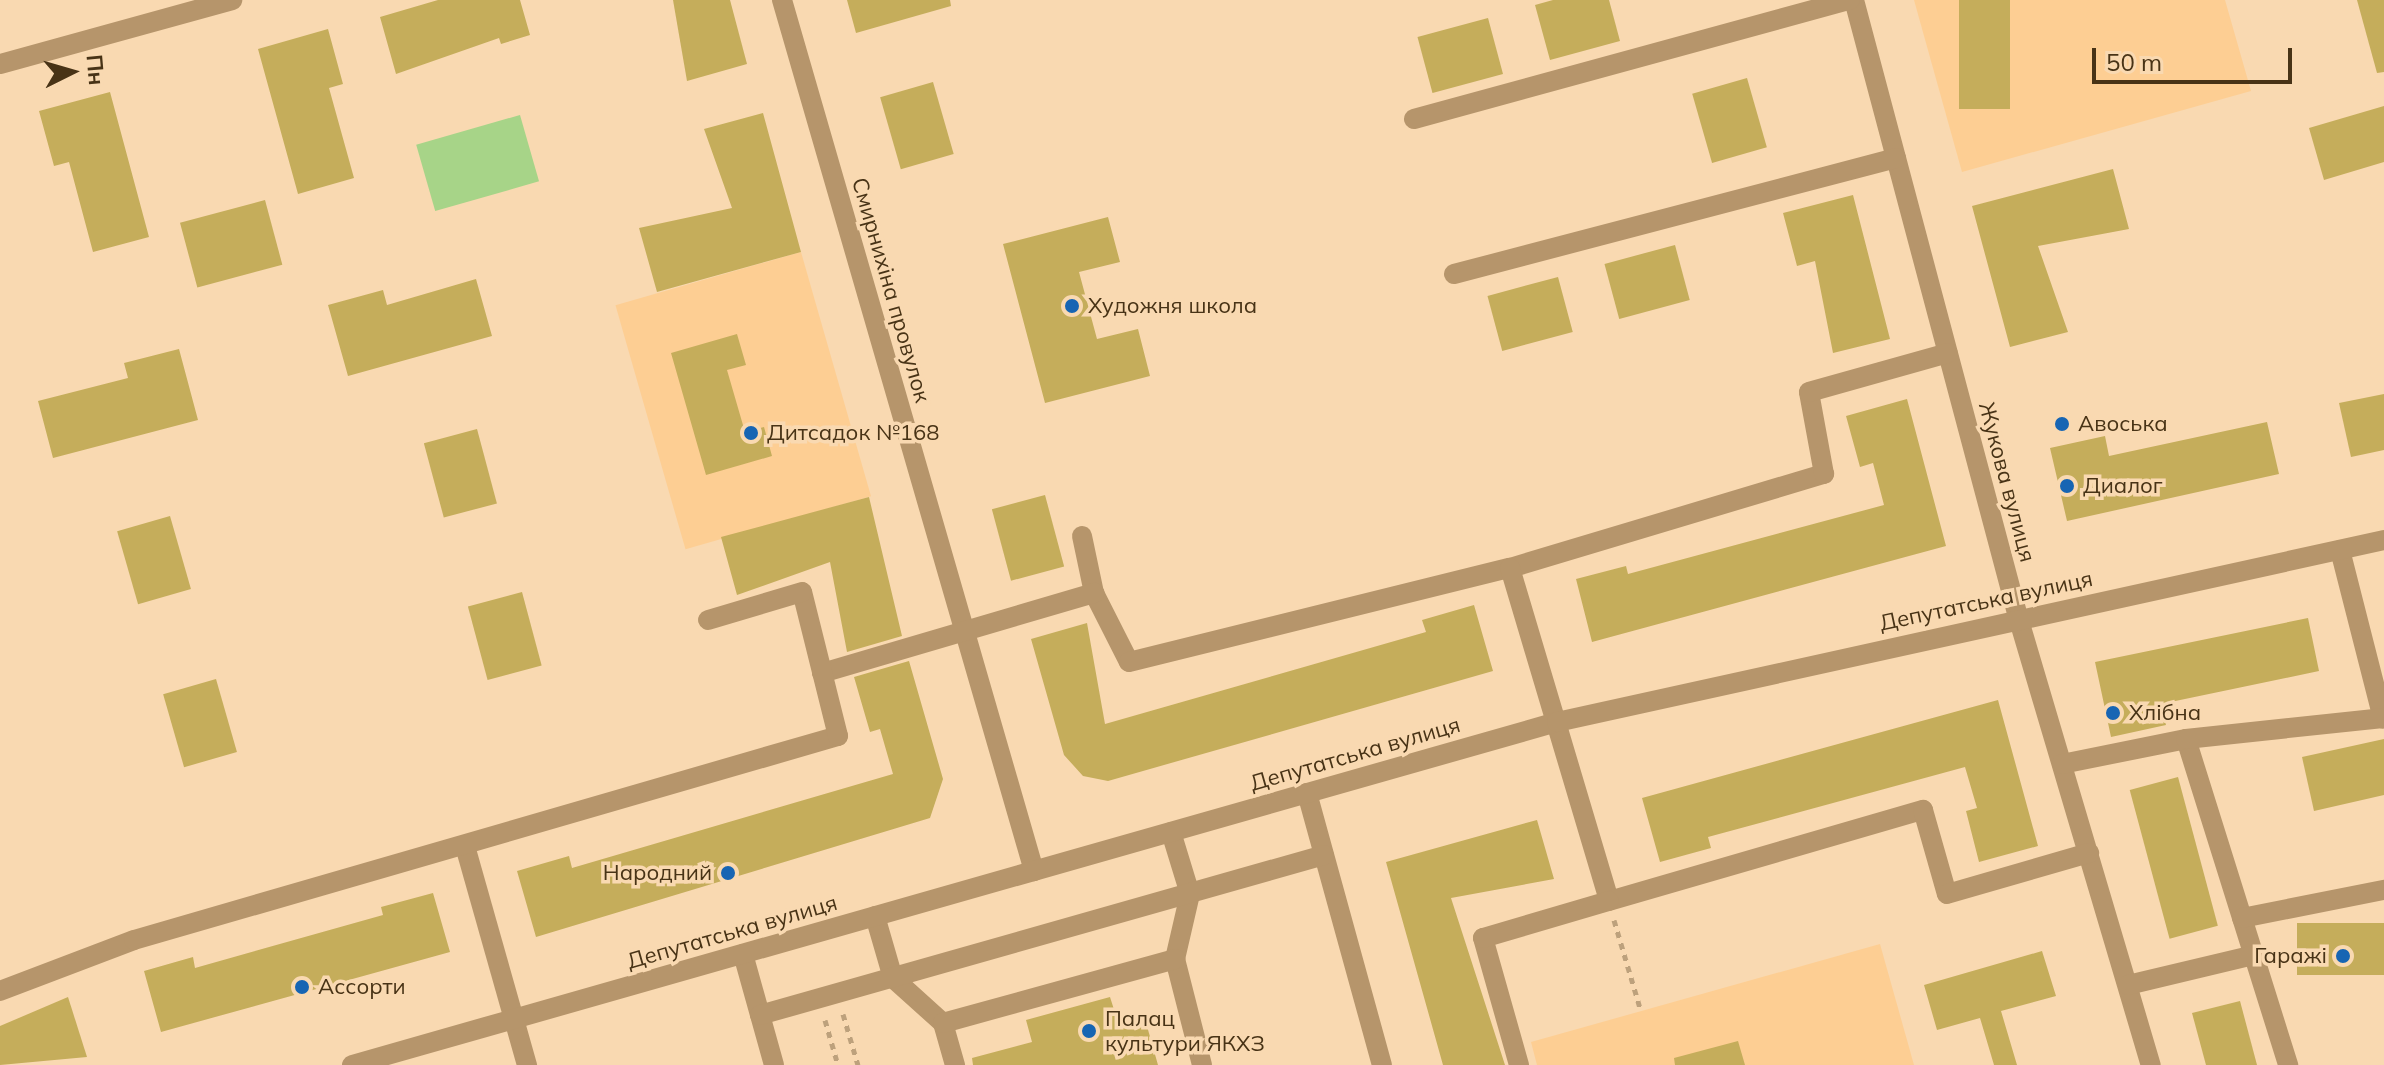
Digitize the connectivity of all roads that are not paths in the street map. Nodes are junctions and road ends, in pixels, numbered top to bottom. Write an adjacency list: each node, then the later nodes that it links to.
1 (232, 0): 4 (street)
2 (782, 0): 16 (street, Смирнихіна провулок)
3 (1852, 0): 5 (street); 6 (street, Жукова вулиця)
4 (0, 64)
5 (1414, 119)
6 (1896, 158): 7 (street); 8 (street, Жукова вулиця)
7 (1454, 274)
8 (1948, 353): 12 (street); 14 (street, Жукова вулиця)
9 (1082, 536): 13 (street)
10 (2384, 540): 11 (street, Депутатська вулиця)
11 (2340, 550): 14 (street, Депутатська вулиця); 18 (street)
12 (1510, 568): 13 (street); 19 (street)
13 (1094, 593): 16 (street)
14 (2018, 617): 19 (street, Депутатська вулиця); 21 (street, Жукова вулиця)
15 (708, 620): 17 (street)
16 (965, 632): 17 (street); 27 (street, Смирнихіна провулок)
17 (822, 673): 24 (street)
18 (2384, 718): 20 (street)
19 (1557, 722): 22 (street, Депутатська вулиця); 30 (street)
20 (2186, 739): 21 (street); 32 (street)
21 (2062, 764): 25 (street, Жукова вулиця)
22 (1307, 793): 23 (street, Депутатська вулиця); 26 (street)
23 (1171, 832): 27 (street, Депутатська вулиця); 29 (street)
24 (465, 846): 38 (street); 40 (street)
25 (2089, 853): 30 (street); 37 (street, Жукова вулиця)
26 (1324, 855): 29 (street); 47 (street)
27 (1034, 871): 31 (street, Депутатська вулиця)
28 (2384, 890): 32 (street)
29 (1190, 894): 35 (street); 36 (street)
30 (1609, 901): 48 (street)
31 (875, 916): 33 (street, Депутатська вулиця); 36 (street)
32 (2242, 918): 34 (street)
33 (743, 954): 39 (street); 40 (street, Депутатська вулиця)
34 (2254, 955): 37 (street); 50 (street)
35 (1175, 959): 41 (street); 46 (street)
36 (893, 978): 39 (street); 41 (street)
37 (2128, 985): 49 (street, Жукова вулиця)
38 (0, 991)
39 (760, 1015): 44 (street)
40 (516, 1018): 42 (street, Депутатська вулиця); 43 (street)
41 (943, 1023): 45 (street)
42 (352, 1065)
43 (527, 1065)
44 (774, 1065)
45 (955, 1065)
46 (1202, 1065)
47 (1382, 1065)
48 (1519, 1065)
49 (2151, 1065)
50 (2288, 1065)

